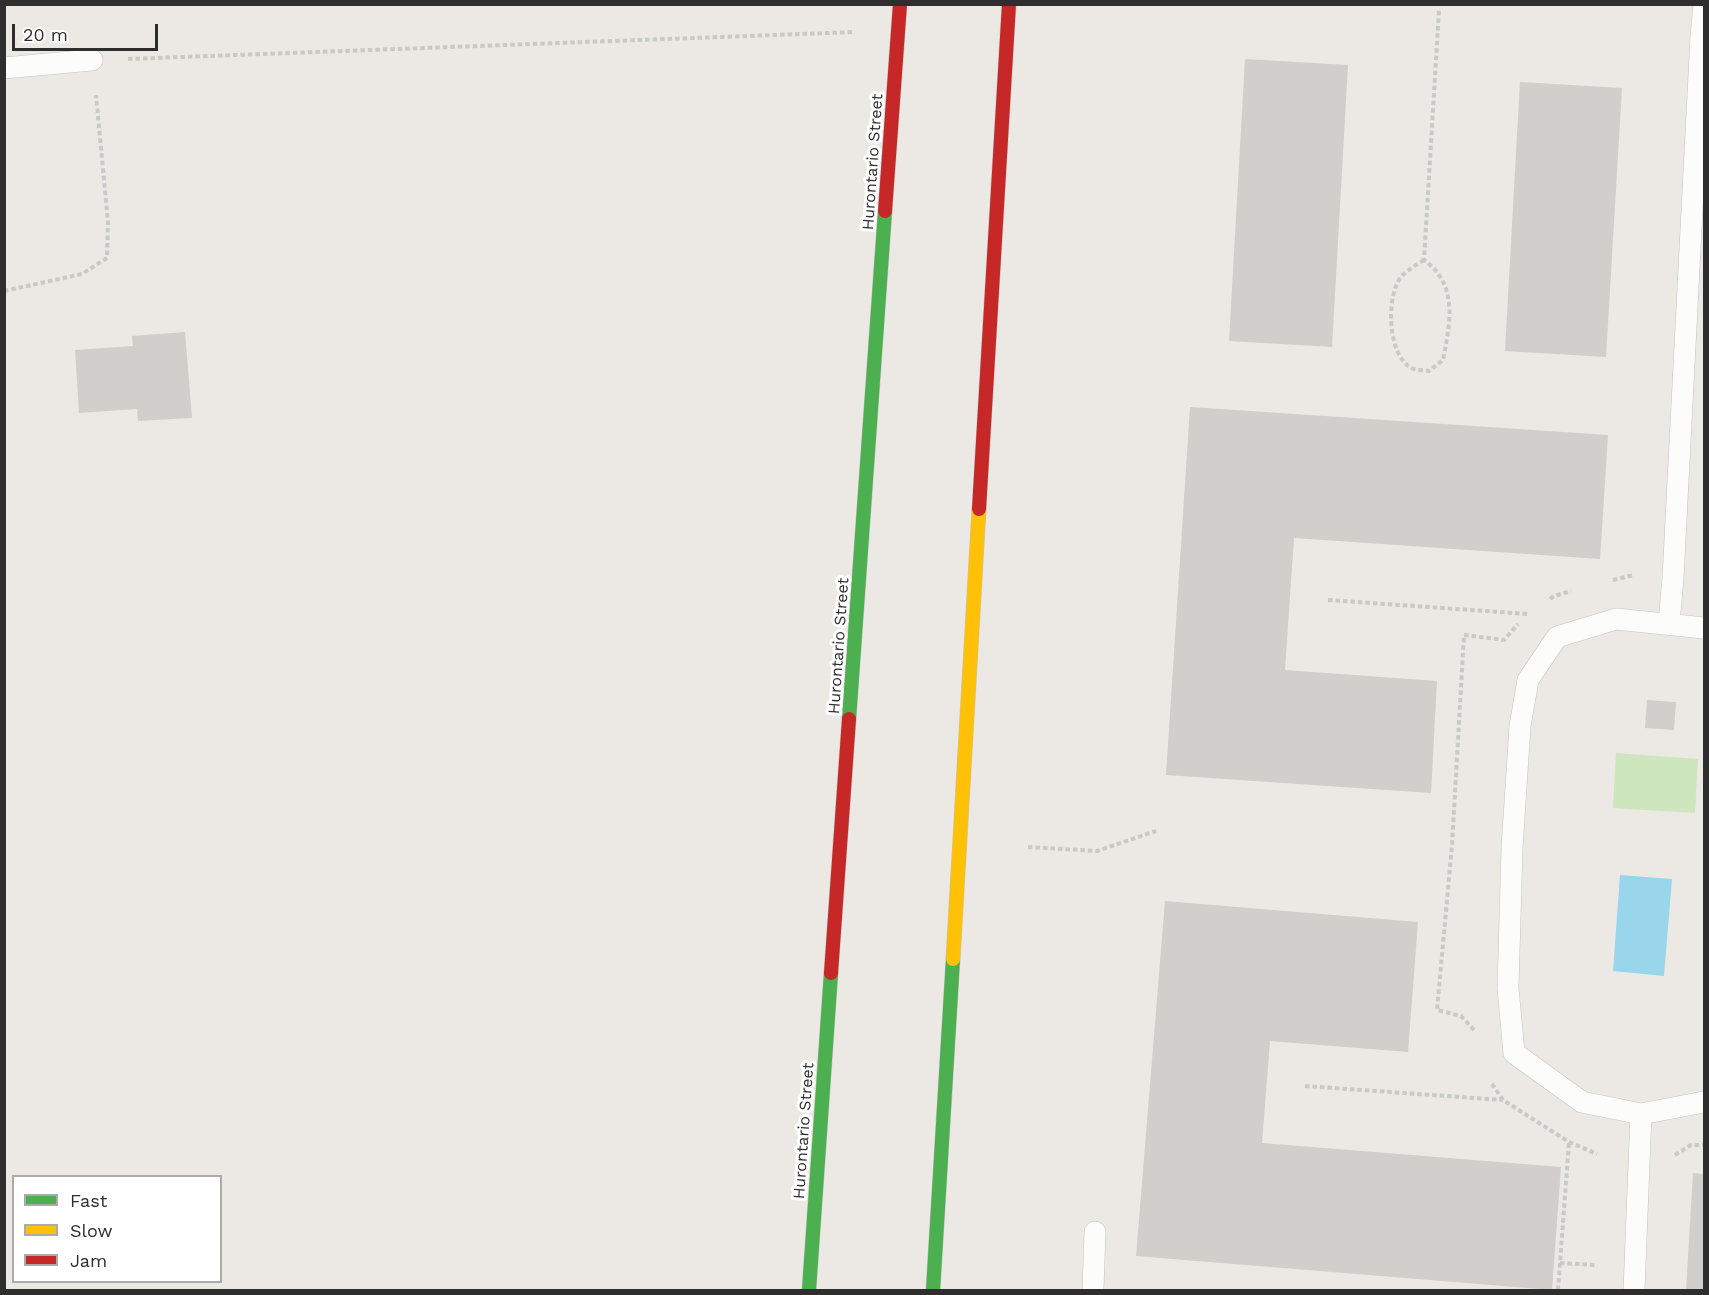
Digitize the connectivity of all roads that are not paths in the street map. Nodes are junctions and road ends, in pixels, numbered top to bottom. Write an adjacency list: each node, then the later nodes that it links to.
1 (900, 4): 11 (main road, Hurontario Street)
2 (1009, 4): 12 (main road)
3 (1704, 4): 6 (lane)
4 (92, 60): 5 (lane)
5 (4, 68)
6 (1669, 623): 7 (lane); 9 (lane)
7 (1704, 627)
8 (1704, 1102): 9 (lane)
9 (1641, 1114): 14 (lane)
10 (1095, 1232): 13 (lane)
11 (809, 1290)
12 (933, 1290)
13 (1093, 1290)
14 (1634, 1290)

